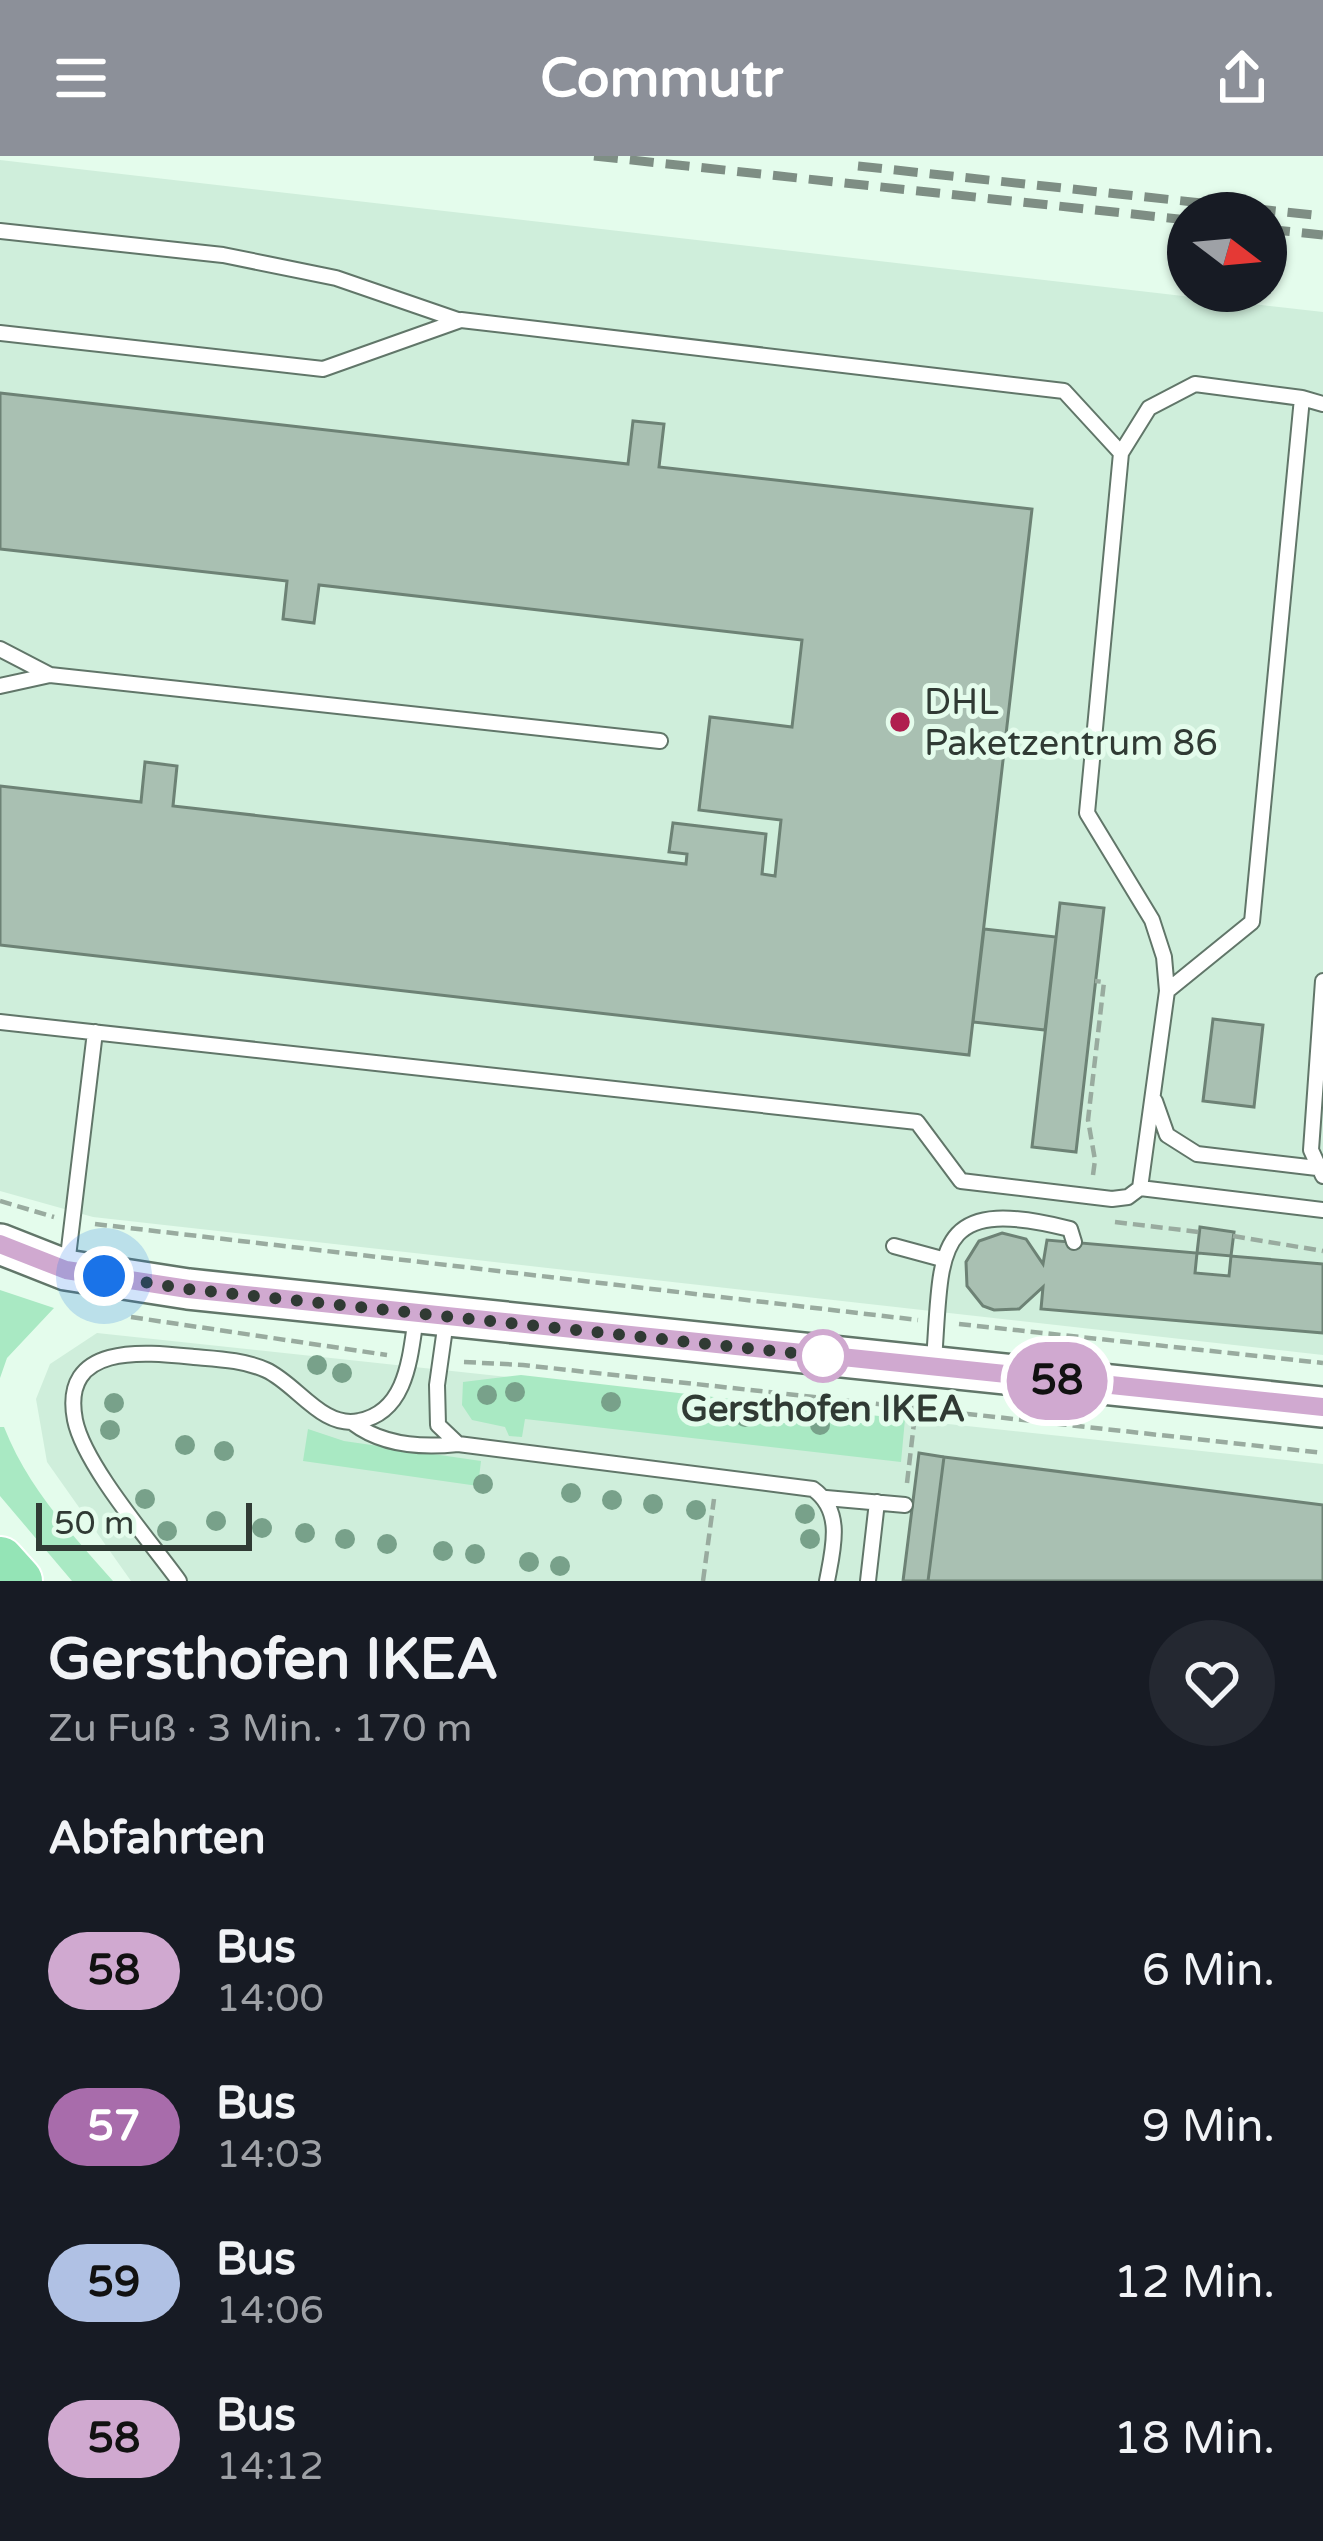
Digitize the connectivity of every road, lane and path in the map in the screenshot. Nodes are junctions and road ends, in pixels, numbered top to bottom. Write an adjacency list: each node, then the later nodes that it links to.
1 (0, 231): 2 (lane)
2 (460, 320): 3 (lane); 6 (lane)
3 (0, 334)
4 (1302, 398): 5 (lane); 6 (lane); 13 (lane)
5 (1323, 404)
6 (1121, 453): 13 (lane)
7 (0, 649): 8 (lane)
8 (50, 675): 9 (lane); 10 (lane)
9 (0, 686)
10 (660, 741)
11 (1095, 981): 19 (path)
12 (1323, 981): 17 (lane)
13 (1167, 991): 16 (lane)
14 (0, 1022): 15 (lane)
15 (94, 1031): 19 (lane); 22 (lane)
16 (1153, 1095): 17 (lane); 18 (lane)
17 (1320, 1172)
18 (1139, 1188): 19 (lane); 21 (lane)
19 (1091, 1196): 23 (path)
20 (0, 1201): 22 (path)
21 (1323, 1210)
22 (74, 1221): 30 (lane); 32 (path)
23 (1199, 1232)
24 (1233, 1236): 28 (path)
25 (1074, 1243): 29 (lane)
26 (0, 1244): 30 (street)
27 (894, 1246): 29 (lane)
28 (1323, 1251)
29 (942, 1259): 32 (lane)
30 (66, 1270): 31 (street)
31 (432, 1314): 35 (street); 38 (lane); 39 (lane)
32 (937, 1322): 33 (path); 35 (lane)
33 (1323, 1363)
34 (524, 1365): 37 (path)
35 (933, 1370): 36 (street)
36 (1322, 1402)
37 (916, 1406): 40 (path); 44 (path)
38 (353, 1423): 39 (lane); 47 (lane)
39 (458, 1444): 41 (lane)
40 (1323, 1453)
41 (717, 1476): 42 (lane); 48 (path)
42 (826, 1498): 43 (lane); 49 (lane)
43 (877, 1502): 44 (lane); 50 (lane)
44 (904, 1505)
45 (0, 1561): 46 (highway)
46 (18, 1581)
47 (178, 1581)
48 (704, 1581)
49 (826, 1581)
50 (868, 1581)

